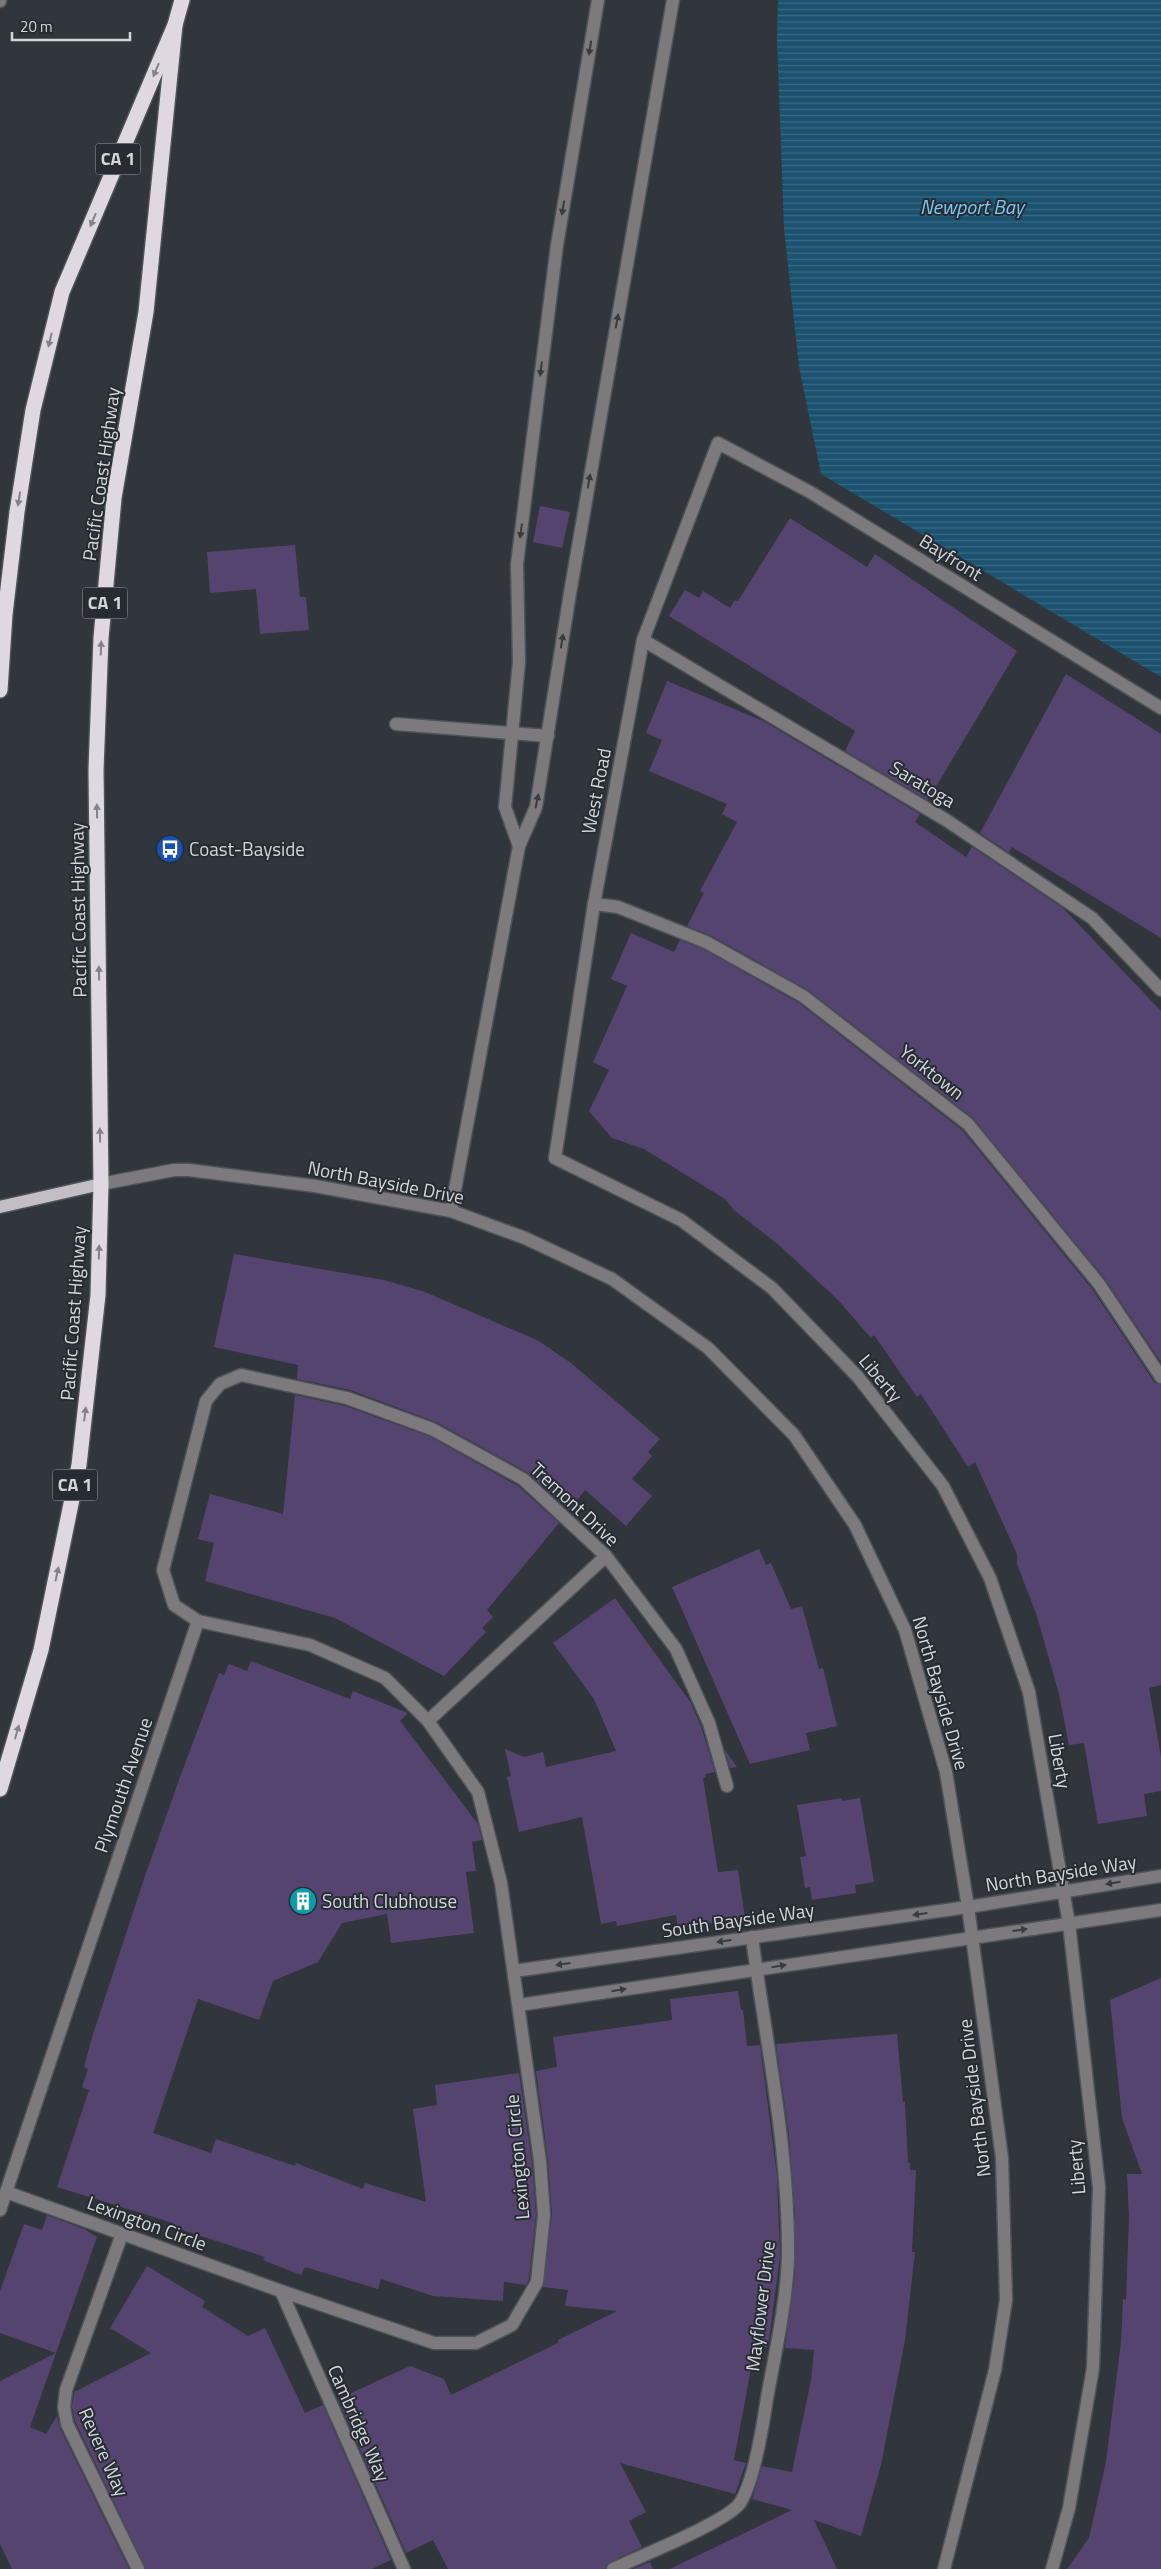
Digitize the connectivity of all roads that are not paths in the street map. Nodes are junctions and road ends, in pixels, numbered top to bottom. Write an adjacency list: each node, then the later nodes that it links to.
1 (182, 0): 4 (highway, Pacific Coast Highway / CA 1)
2 (598, 0): 11 (street, one-way to 11)
3 (673, 0): 12 (street, one-way to 3)
4 (175, 25): 6 (highway, Pacific Coast Highway / CA 1, one-way to 6); 17 (highway, Pacific Coast Highway / CA 1, one-way to 4)
5 (718, 443): 7 (street, West Road); 9 (street, Bayfront)
6 (2, 614): 8 (highway, Pacific Coast Highway / CA 1)
7 (643, 640): 14 (street, West Road); 15 (street, Saratoga)
8 (0, 690)
9 (1161, 708)
10 (396, 724): 11 (street)
11 (513, 732): 12 (street); 13 (street)
12 (548, 736): 13 (street, one-way to 12)
13 (519, 846): 19 (street)
14 (594, 904): 16 (street, West Road); 20 (street, Yorktown)
15 (1161, 990)
16 (555, 1158): 27 (street, Liberty)
17 (101, 1184): 18 (main road); 19 (street, North Bayside Drive); 25 (highway, Pacific Coast Highway / CA 1, one-way to 17)
18 (0, 1207)
19 (451, 1211): 28 (street, North Bayside Drive)
20 (1161, 1377)
21 (606, 1556): 22 (street, Tremont Drive); 23 (street); 24 (street, Tremont Drive)
22 (198, 1621): 23 (street, Lexington Circle); 36 (street, Plymouth Avenue)
23 (428, 1721): 34 (street, Lexington Circle)
24 (727, 1786)
25 (0, 1789)
26 (1161, 1876): 27 (street, North Bayside Way, one-way to 27)
27 (1063, 1892): 28 (street, North Bayside Way); 30 (street, Liberty)
28 (968, 1907): 31 (street, South Bayside Way, one-way to 31); 32 (street, North Bayside Drive)
29 (1161, 1910): 30 (street)
30 (1069, 1924): 32 (street, one-way to 30); 44 (street, Liberty)
31 (752, 1937): 33 (street, Mayflower Drive); 34 (street, South Bayside Way, one-way to 34)
32 (972, 1937): 33 (street, one-way to 32); 43 (street, North Bayside Drive)
33 (756, 1969): 35 (street, one-way to 33); 42 (street, Mayflower Drive)
34 (514, 1971): 35 (street, Lexington Circle)
35 (519, 2005): 39 (street, Lexington Circle)
36 (6, 2192): 37 (street, Plymouth Avenue); 38 (street, Lexington Circle)
37 (0, 2210)
38 (122, 2234): 39 (street, Lexington Circle); 40 (street, Revere Way)
39 (281, 2291): 41 (street, Cambridge Way)
40 (138, 2569)
41 (404, 2569)
42 (613, 2569)
43 (944, 2569)
44 (1052, 2569)

